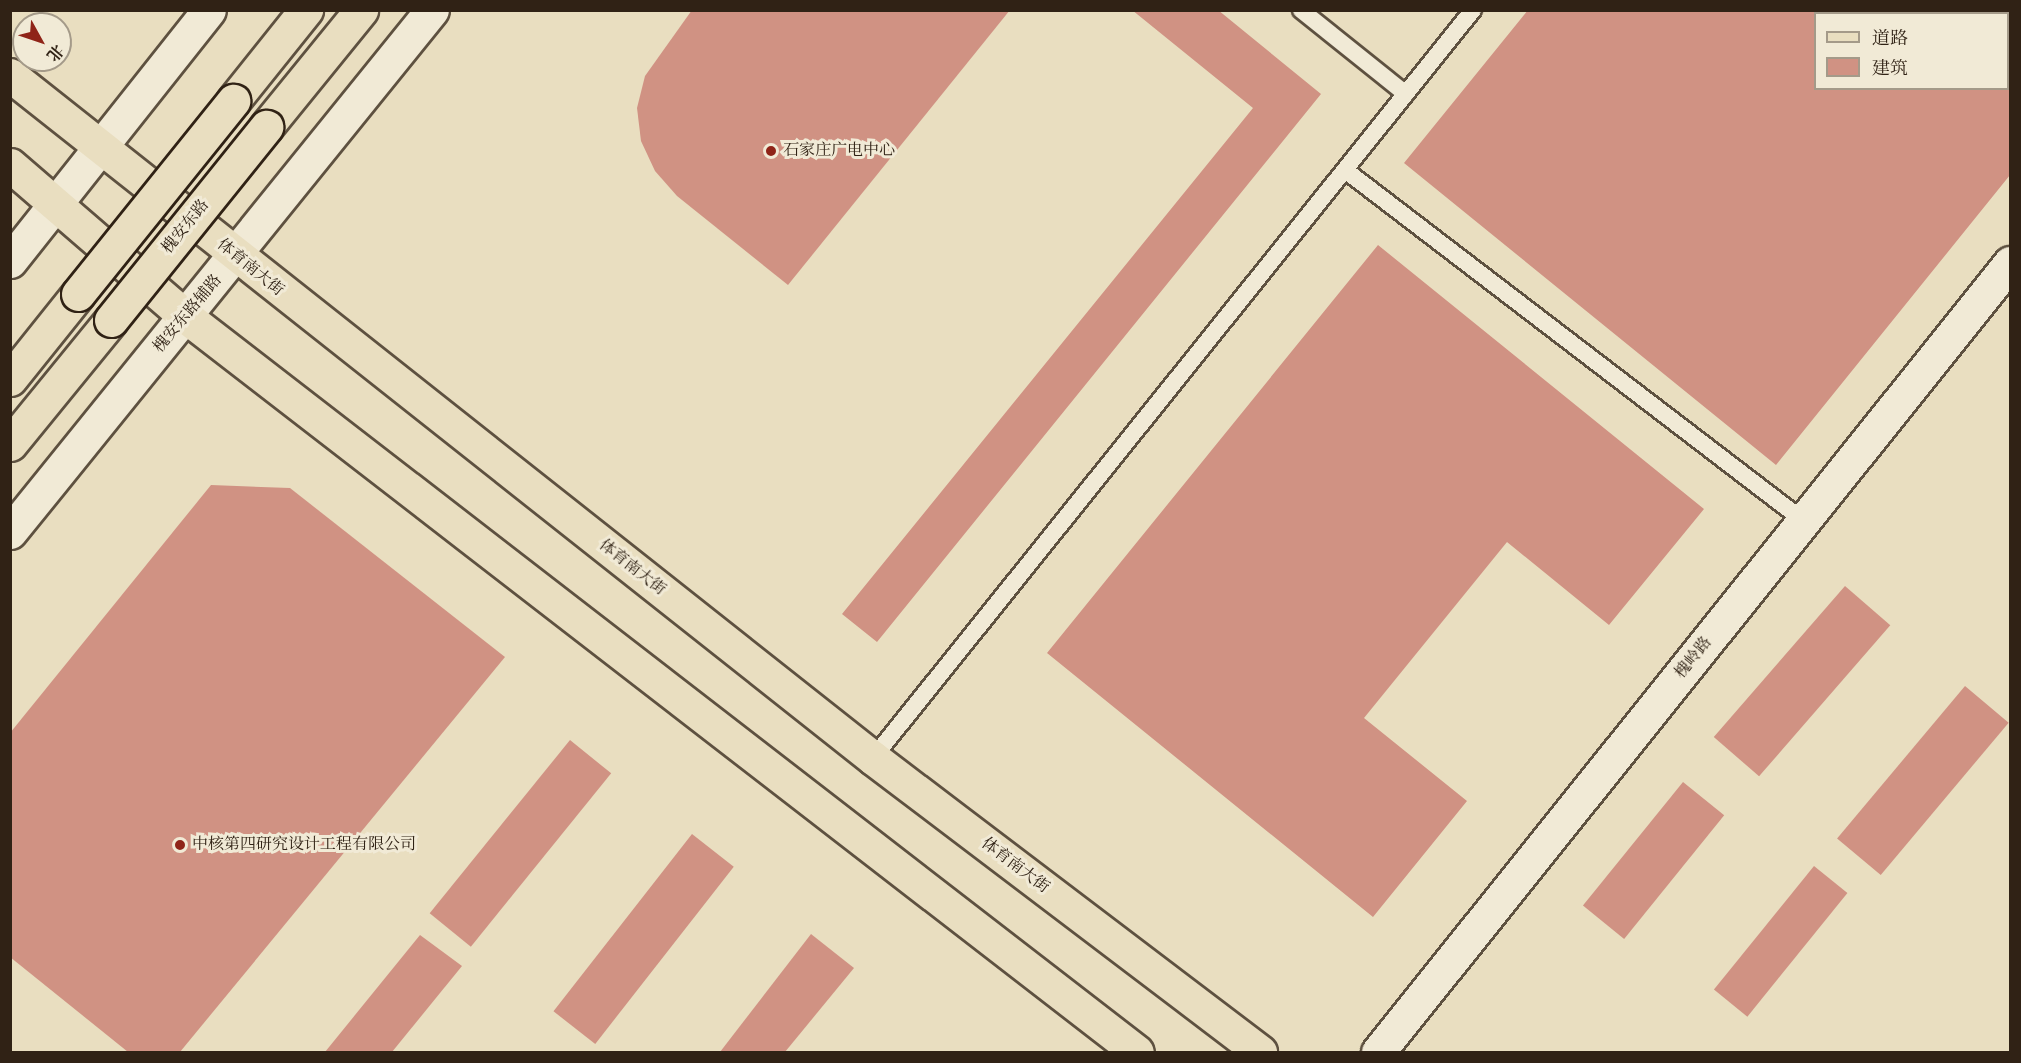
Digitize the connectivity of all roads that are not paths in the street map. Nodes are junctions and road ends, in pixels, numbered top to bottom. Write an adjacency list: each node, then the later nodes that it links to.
1 (209, 10): 9 (main road)
2 (306, 10): 17 (main road, bridge)
3 (361, 10): 18 (main road, 槐安东路, bridge)
4 (432, 10): 13 (main road, 槐安东路辅路)
5 (1301, 10): 8 (lane)
6 (1473, 10): 8 (lane)
7 (10, 75): 9 (main road, 体育南大街)
8 (1406, 94): 11 (lane)
9 (101, 146): 12 (main road); 13 (main road, 体育南大街)
10 (10, 165): 12 (main road)
11 (1345, 170): 19 (lane); 21 (lane)
12 (57, 203): 14 (main road); 16 (main road)
13 (236, 258): 16 (main road, 槐安东路辅路); 21 (main road, 体育南大街)
14 (10, 261)
15 (2010, 263): 19 (main road, 槐岭路)
16 (185, 316): 20 (main road, 槐安东路辅路); 22 (main road)
17 (10, 379)
18 (10, 444)
19 (1804, 521): 24 (main road, 槐岭路)
20 (10, 532)
21 (873, 758): 23 (main road, 体育南大街)
22 (1137, 1053)
23 (1260, 1053)
24 (1378, 1053)

